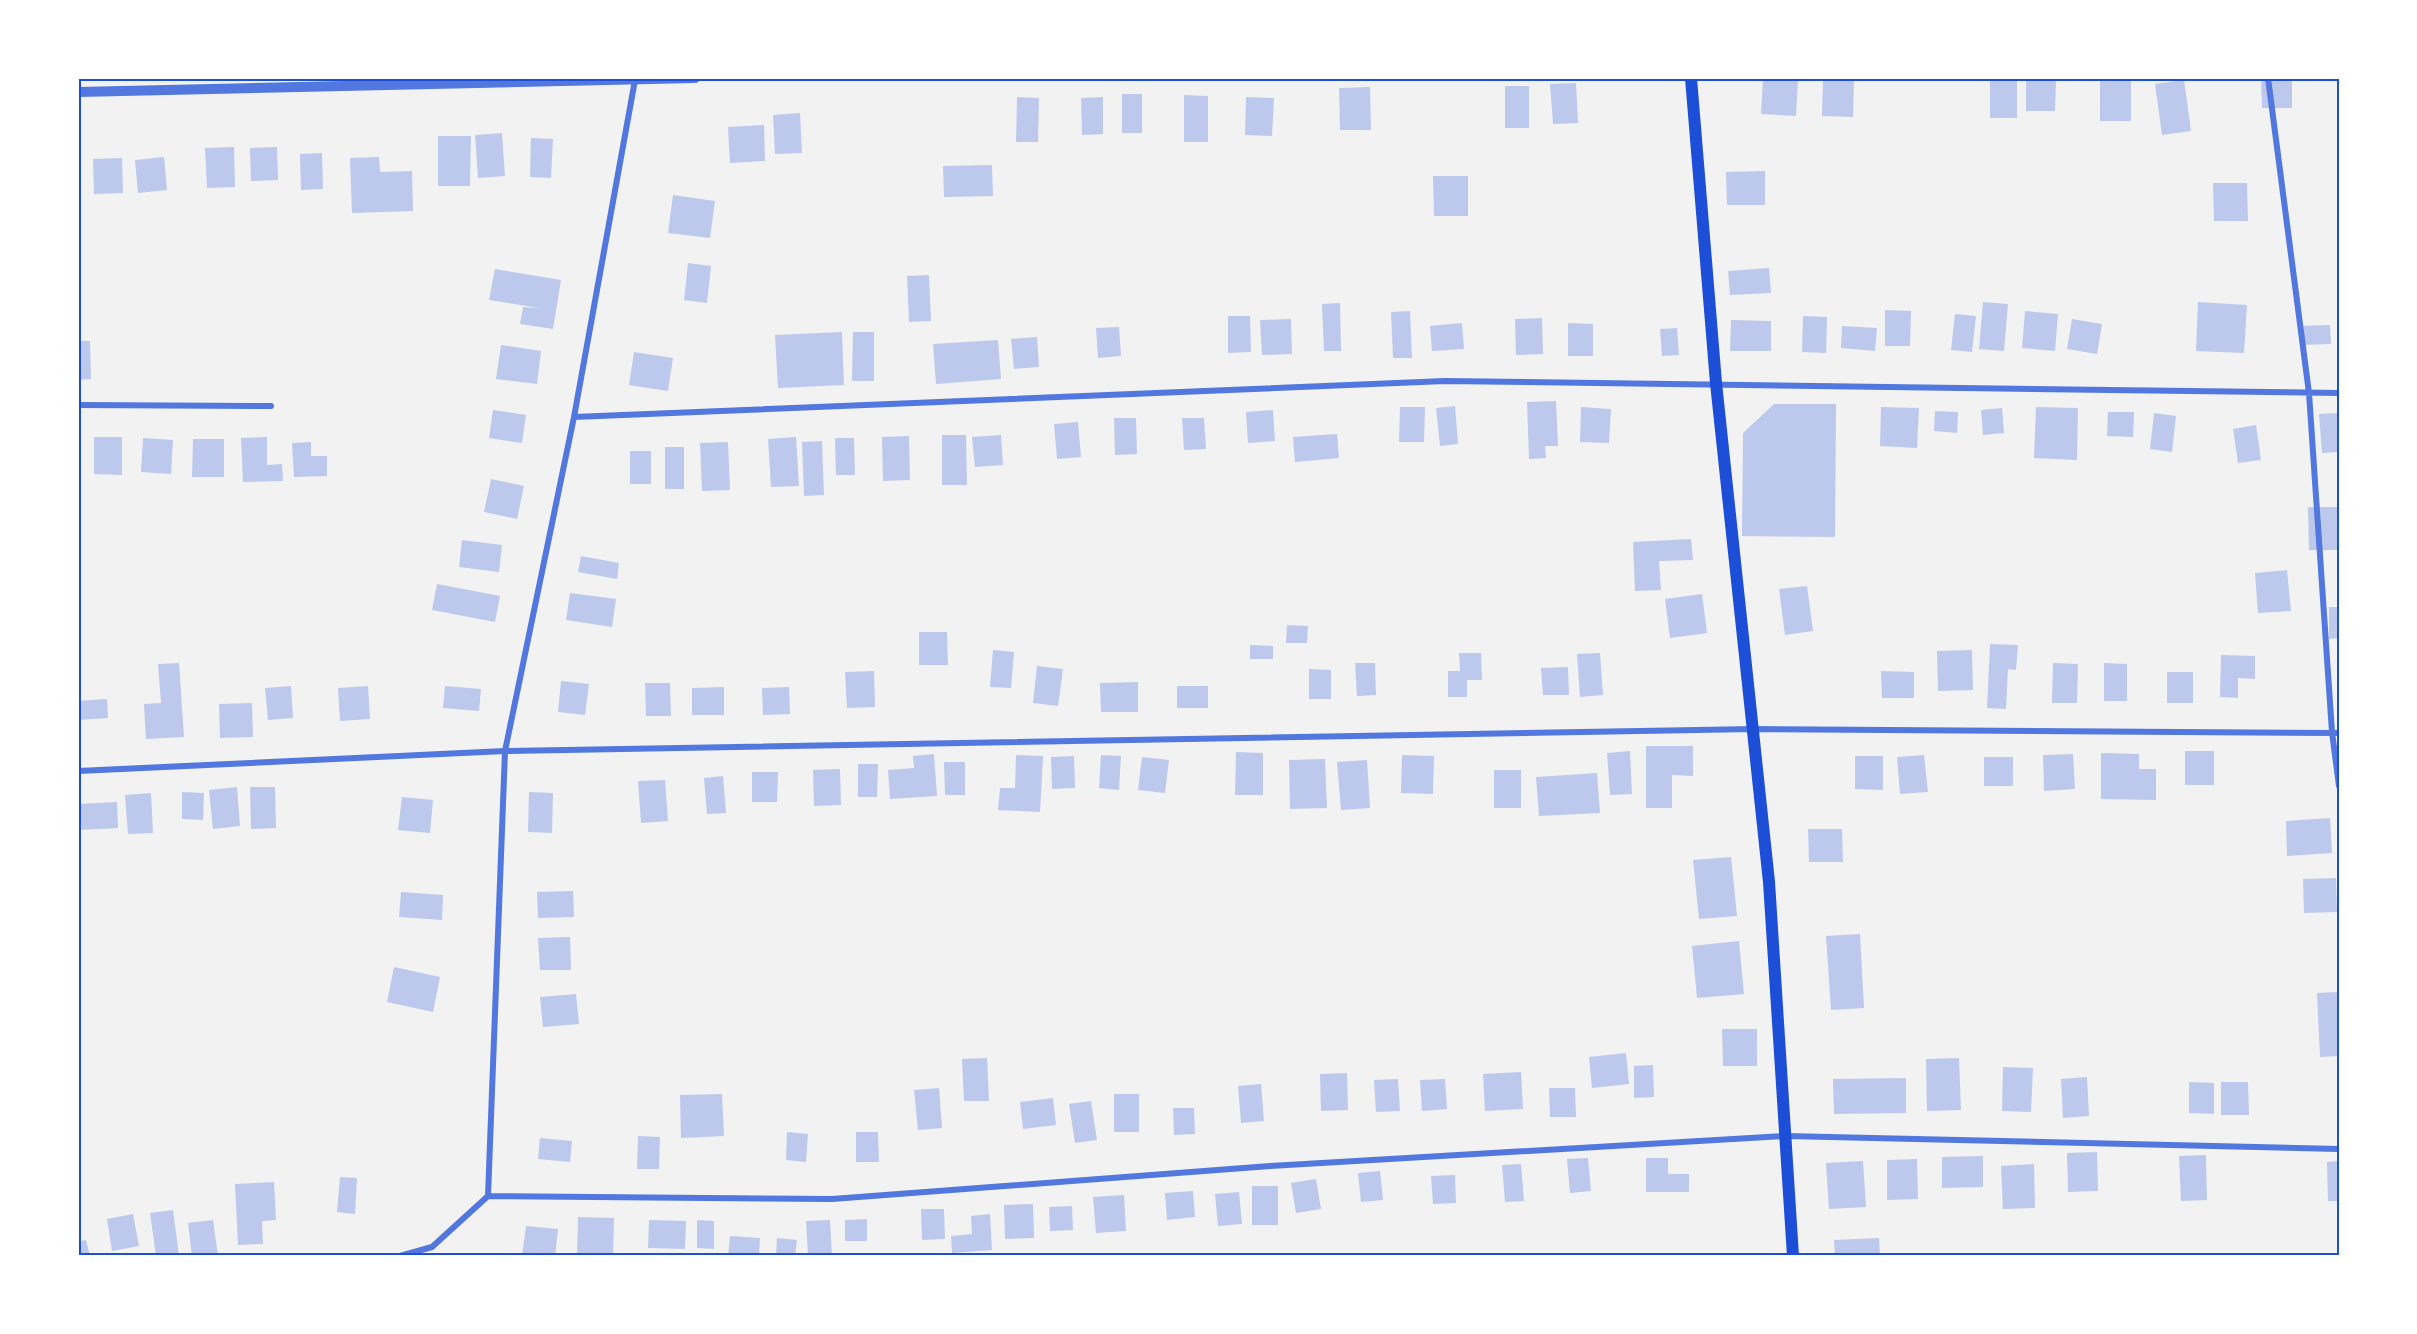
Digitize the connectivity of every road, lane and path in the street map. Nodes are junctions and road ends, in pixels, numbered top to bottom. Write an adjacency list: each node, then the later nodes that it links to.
1 (674, 78): 2 (street); 5 (street)
2 (695, 78)
3 (1691, 78): 7 (main road)
4 (2268, 78): 8 (street)
5 (635, 80): 6 (street); 12 (street)
6 (78, 92)
7 (1716, 383): 8 (street); 12 (street); 13 (main road)
8 (2309, 393): 9 (street); 14 (street)
9 (2339, 393)
10 (78, 405): 11 (street)
11 (271, 406)
12 (574, 417): 15 (street)
13 (1754, 729): 14 (street); 15 (street); 18 (main road)
14 (2335, 732): 17 (street)
15 (505, 751): 16 (street); 20 (street)
16 (78, 771)
17 (2339, 786)
18 (1786, 1136): 19 (street); 20 (street); 22 (main road)
19 (2339, 1149)
20 (488, 1197): 21 (street)
21 (400, 1256)
22 (1793, 1256)

